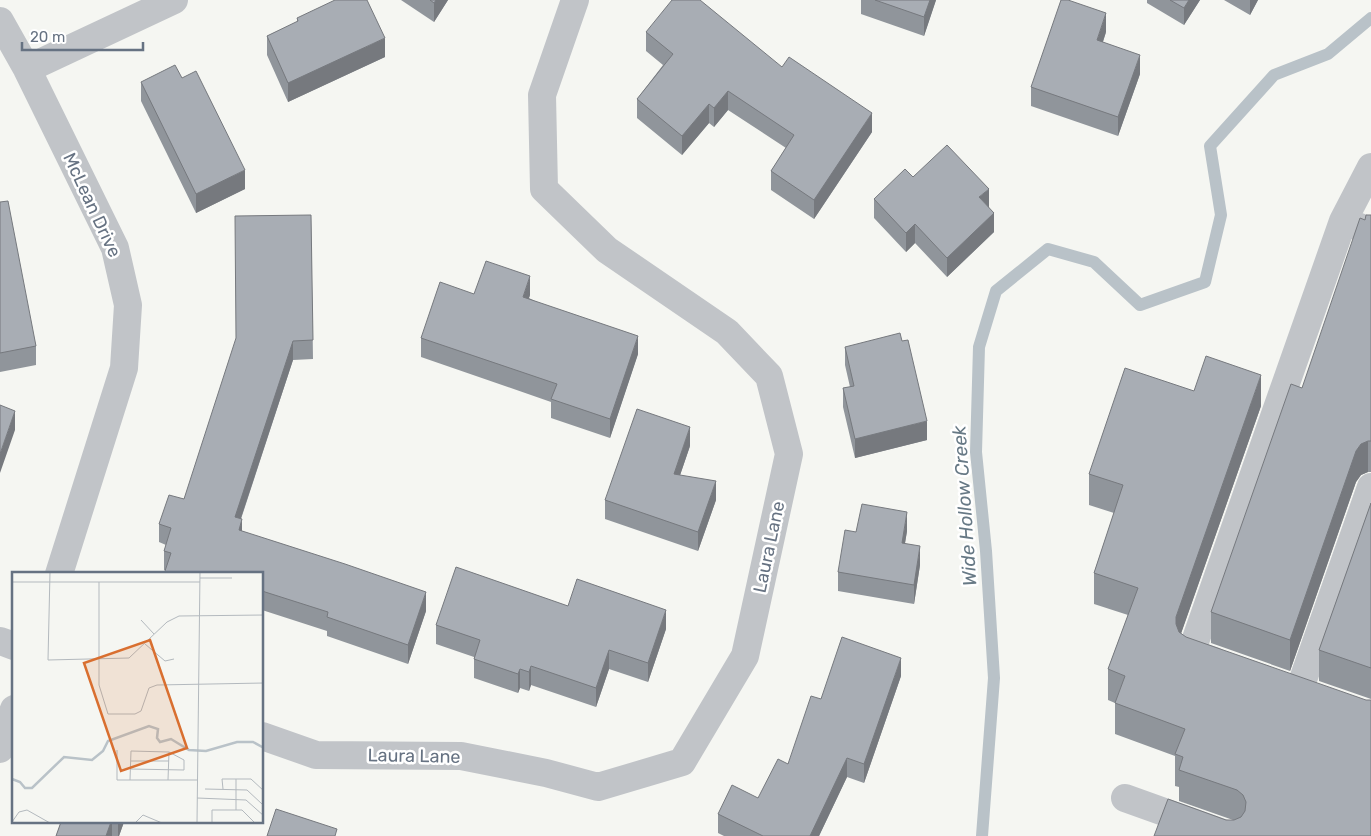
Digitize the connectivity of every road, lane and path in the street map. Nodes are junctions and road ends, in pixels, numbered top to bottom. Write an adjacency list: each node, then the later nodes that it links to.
1 (174, 0): 4 (street)
2 (575, 0): 17 (street, Laura Lane)
3 (0, 21): 4 (street, McLean Drive)
4 (26, 69): 9 (street, McLean Drive)
5 (1371, 167): 6 (street)
6 (1343, 221): 7 (street); 12 (street)
7 (1371, 231)
8 (1371, 487): 14 (street)
9 (60, 572)
10 (0, 641): 11 (street)
11 (12, 645)
12 (1236, 669)
13 (1272, 681): 14 (street)
14 (1299, 691): 15 (street)
15 (1326, 700)
16 (12, 715): 18 (street)
17 (264, 737)
18 (0, 749)
19 (1125, 798): 20 (street)
20 (1231, 836)

